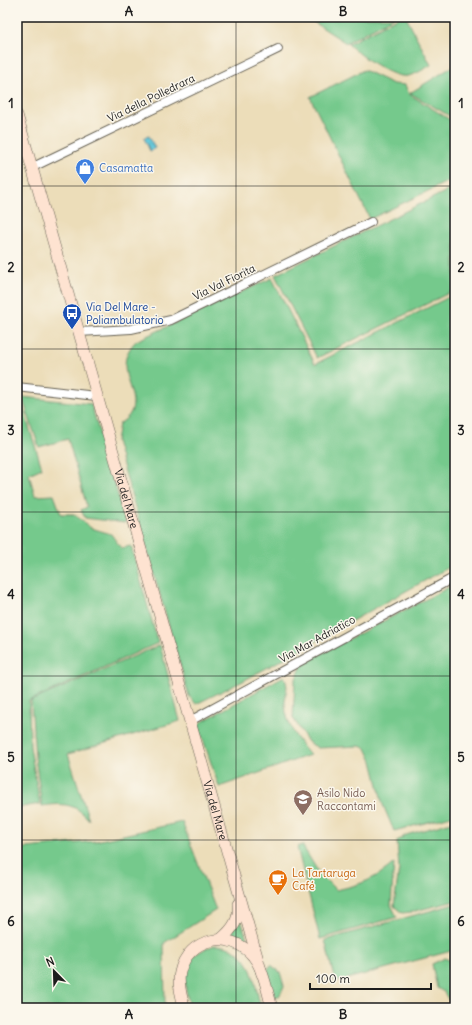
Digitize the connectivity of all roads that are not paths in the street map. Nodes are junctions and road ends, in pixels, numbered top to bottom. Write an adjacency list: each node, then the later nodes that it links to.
1 (278, 50): 3 (street, Via della Polledrara)
2 (17, 115): 3 (main road, Via del Mare)
3 (33, 167): 5 (main road, Via del Mare)
4 (371, 222): 5 (street, Via Val Fiorita)
5 (79, 332): 7 (main road, Via del Mare)
6 (17, 387): 7 (street)
7 (96, 396): 9 (main road, Via del Mare)
8 (455, 577): 9 (street, Via Mar Adriatico)
9 (190, 721): 10 (main road, Via del Mare)
10 (236, 883): 11 (main road, Via del Mare); 12 (main road, Via del Mare)
11 (221, 939): 12 (main road, Via del Mare); 13 (main road, Via del Mare)
12 (262, 974): 14 (main road, Via del Mare)
13 (184, 1008)
14 (272, 1008)

